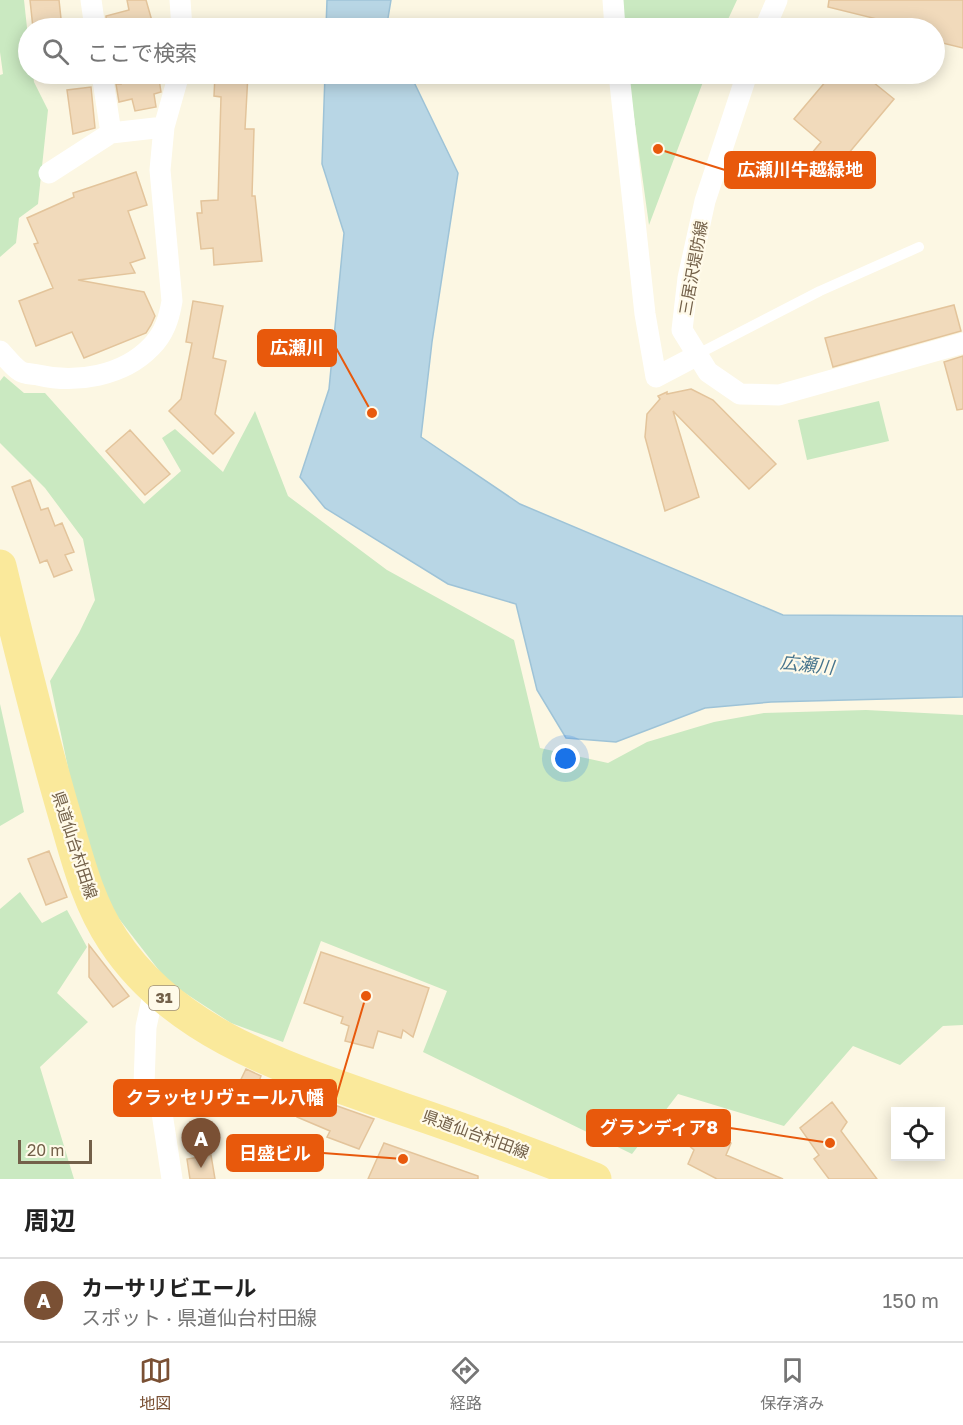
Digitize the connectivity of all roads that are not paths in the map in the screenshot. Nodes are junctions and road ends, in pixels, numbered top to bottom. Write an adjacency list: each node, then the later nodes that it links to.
1 (91, 0): 5 (street)
2 (180, 0): 6 (street)
3 (613, 0): 7 (street)
4 (777, 0): 8 (street)
5 (94, 18)
6 (181, 18)
7 (614, 18)
8 (769, 18)
9 (104, 84): 14 (street)
10 (176, 84): 13 (street)
11 (620, 84): 19 (street)
12 (744, 84): 19 (street, 三居沢堤防線)
13 (164, 127): 14 (street); 18 (street)
14 (111, 133): 15 (street)
15 (49, 173)
16 (919, 247): 19 (lane)
17 (963, 343): 19 (street, 三居沢堤防線)
18 (0, 351)
19 (696, 356)
20 (0, 566): 21 (main road, 県道仙台村田線 / 31)
21 (154, 990): 22 (street); 23 (main road, 県道仙台村田線 / 31)
22 (172, 1179)
23 (595, 1179)

